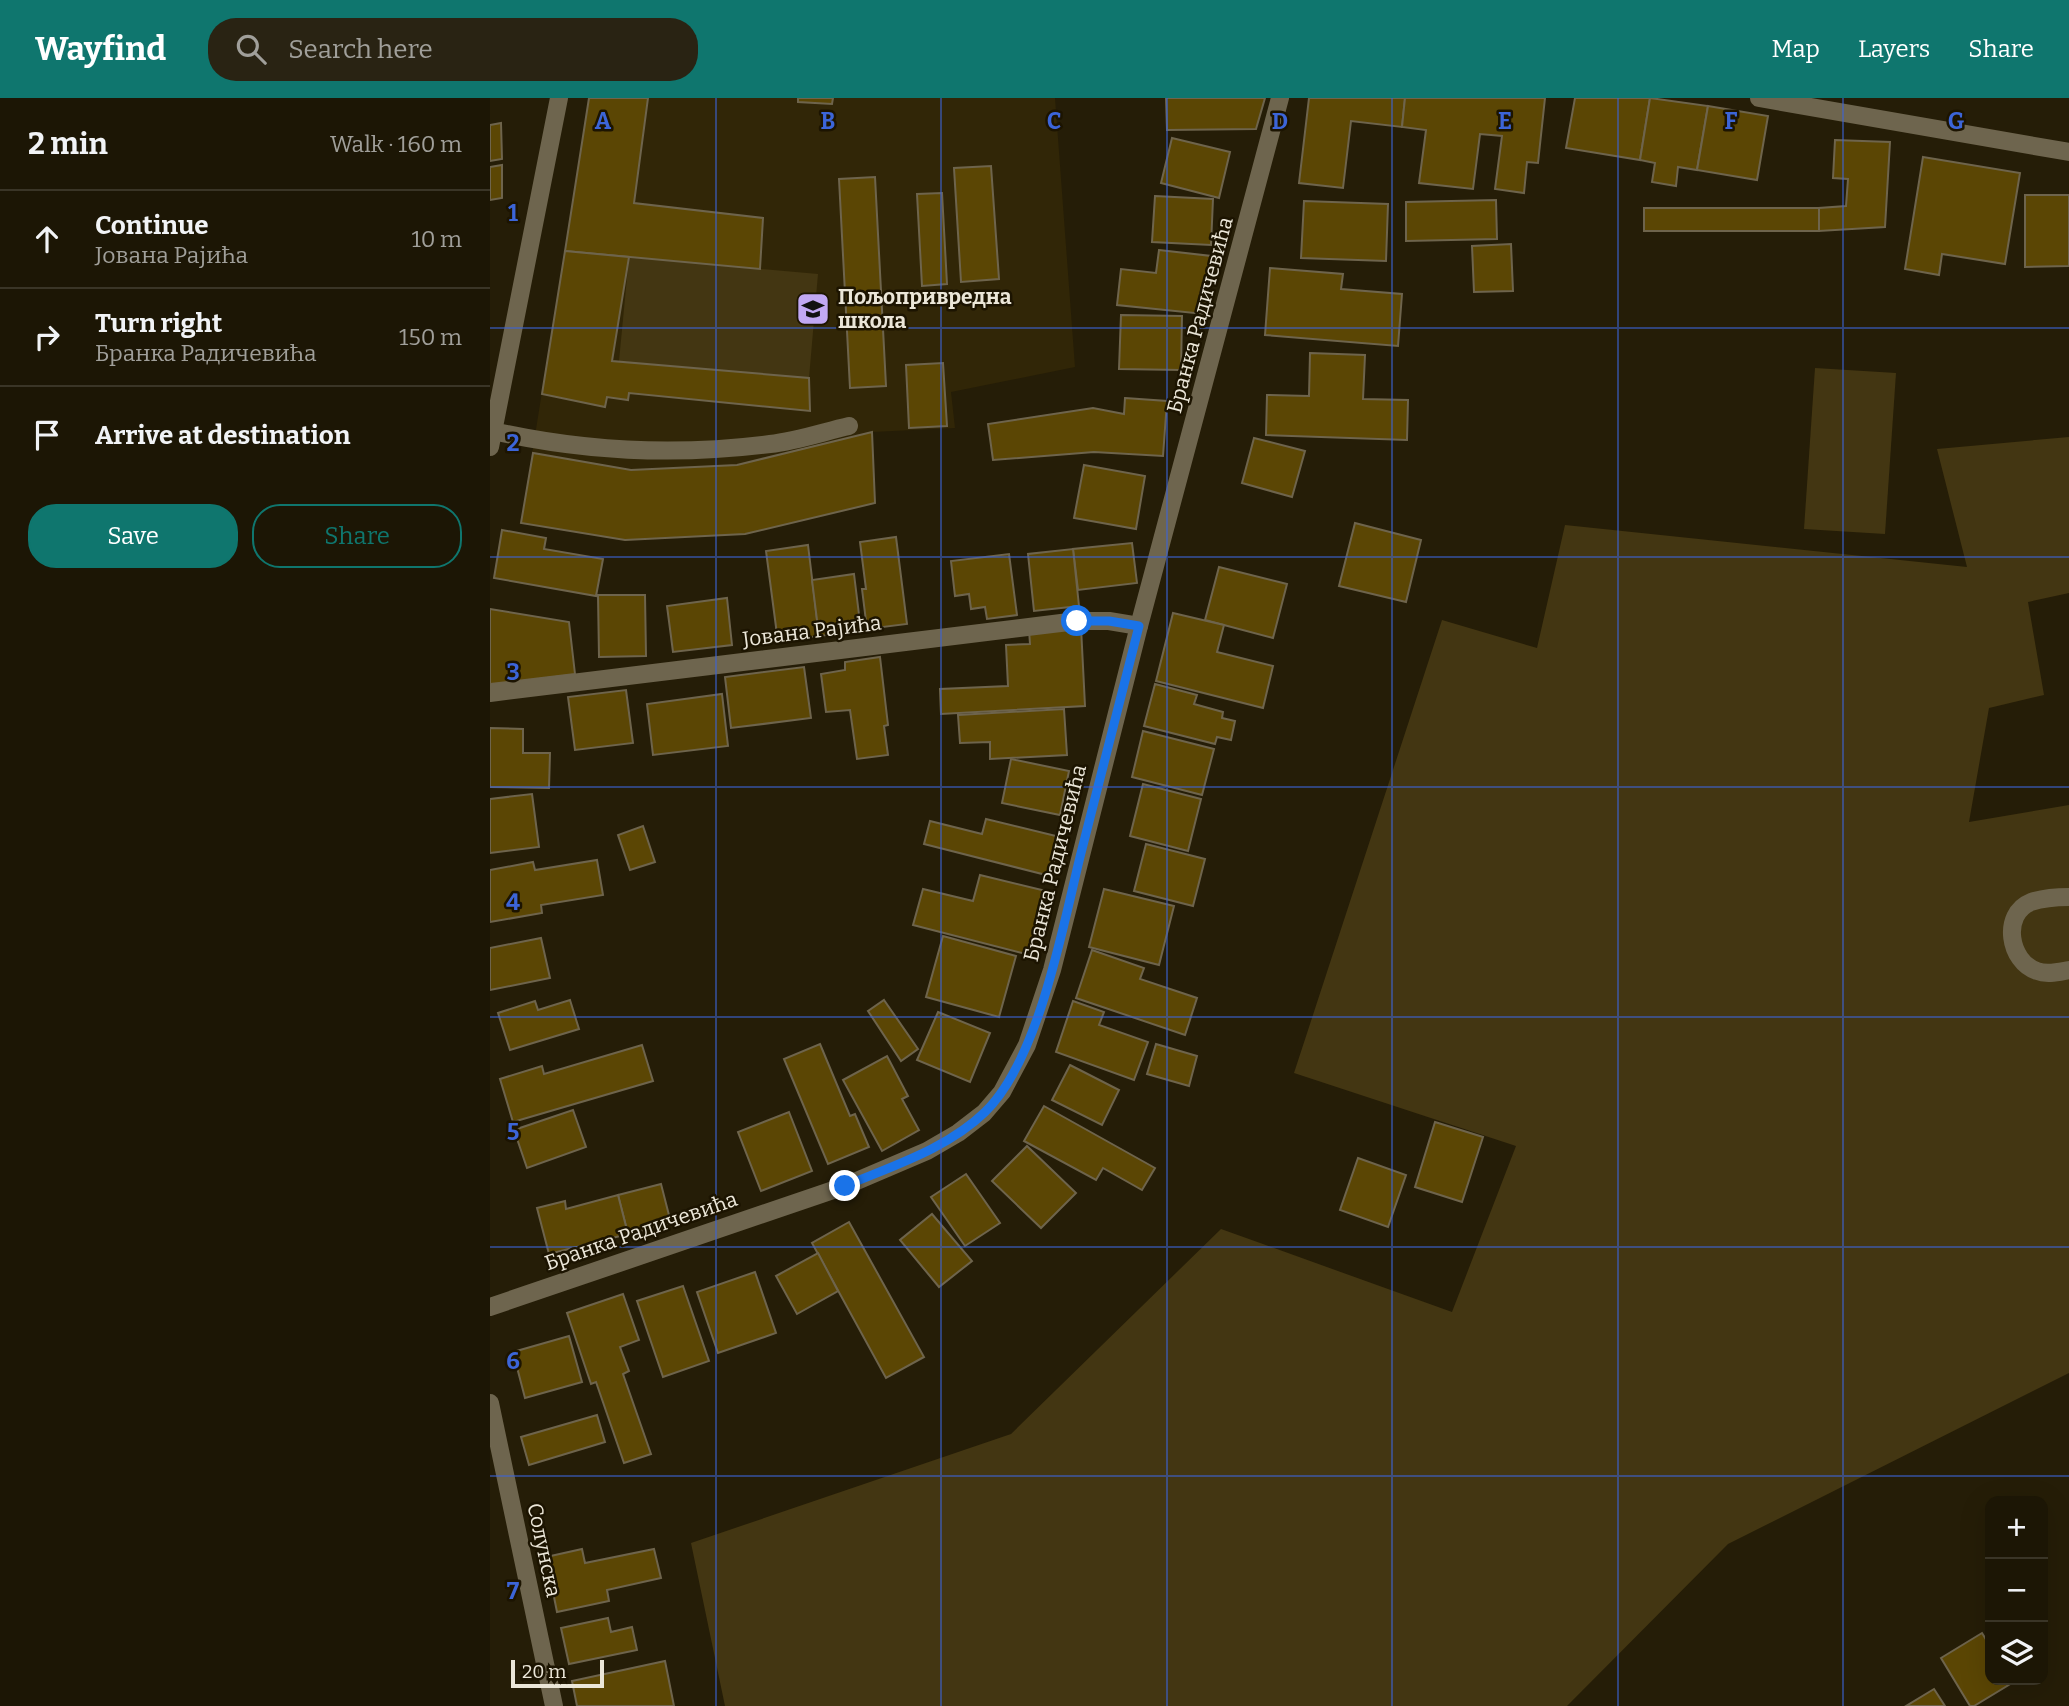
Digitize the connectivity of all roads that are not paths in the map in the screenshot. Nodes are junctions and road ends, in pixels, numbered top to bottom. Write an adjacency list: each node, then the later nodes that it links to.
1 (559, 98): 6 (street)
2 (1280, 98): 7 (street, Бранка Радичевића)
3 (1759, 98): 4 (street)
4 (2069, 152)
5 (849, 426): 6 (street)
6 (492, 439)
7 (1139, 626): 8 (street, Јована Рајића); 11 (street, Бранка Радичевића)
8 (490, 693)
9 (2069, 897): 10 (street)
10 (2069, 970)
11 (490, 1307)
12 (490, 1403): 13 (street, Солунска)
13 (554, 1706)

